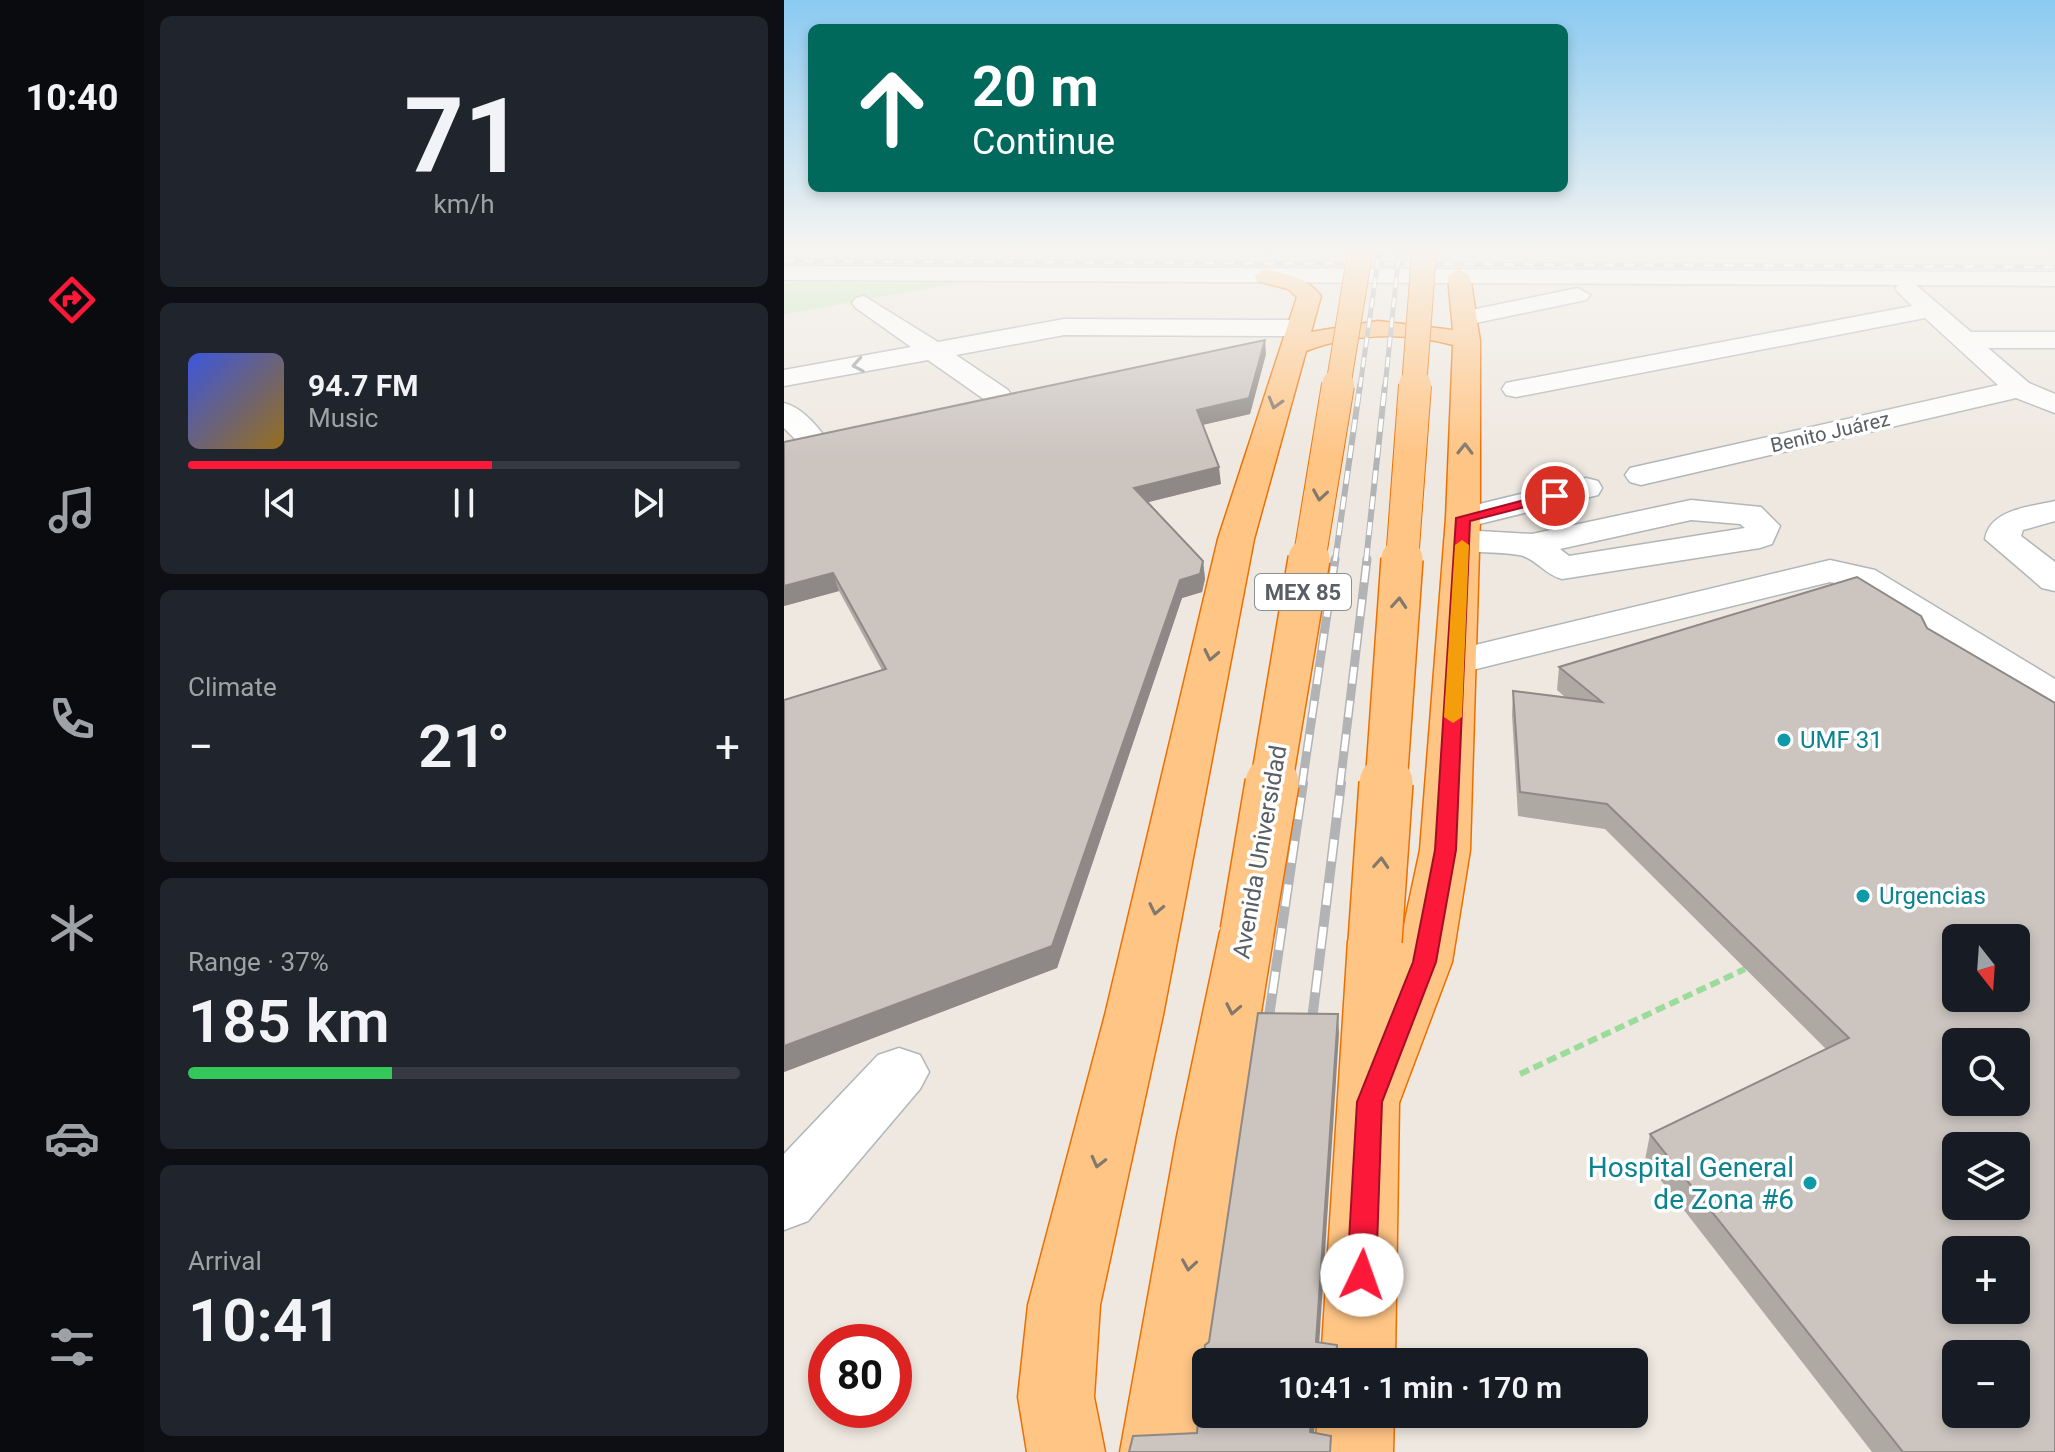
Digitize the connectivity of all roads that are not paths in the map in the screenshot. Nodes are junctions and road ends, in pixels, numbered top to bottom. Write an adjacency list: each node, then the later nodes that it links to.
1 (889, 321): 16 (street)
2 (1100, 321): 10 (street)
3 (1299, 321): 12 (highway)
4 (1349, 321): 38 (highway, Avenida Universidad / MEX 85, one-way to 38, bridge)
5 (1419, 321): 33 (highway, one-way to 5, bridge)
6 (1464, 321): 11 (highway)
7 (1501, 321): 11 (street)
8 (1873, 321): 18 (street)
9 (1942, 321): 13 (street)
10 (1109, 326): 12 (street); 15 (street); 16 (street)
11 (1466, 330): 12 (highway); 27 (highway, one-way to 11)
12 (1294, 338): 37 (highway, one-way to 37)
13 (1964, 340): 14 (street); 19 (street)
14 (2055, 340)
15 (1158, 350)
16 (932, 351): 17 (street, one-way to 17); 20 (street)
17 (784, 378)
18 (1516, 389)
19 (2019, 389): 21 (street); 24 (street, Benito Juárez)
20 (998, 396)
21 (2055, 404)
22 (784, 412): 23 (street)
23 (809, 436)
24 (1641, 475)
25 (1586, 488): 27 (street)
26 (2055, 511): 29 (street)
27 (1463, 530): 28 (street); 30 (highway)
28 (1532, 545): 28 (street)
29 (2055, 580)
30 (1456, 662): 31 (street); 33 (highway)
31 (2055, 697)
32 (899, 1072): 34 (street)
33 (1369, 1102): 35 (highway)
34 (784, 1200)
35 (1359, 1348)
36 (1355, 1428): 39 (highway)
37 (1066, 1452)
38 (1159, 1452)
39 (1354, 1452)

